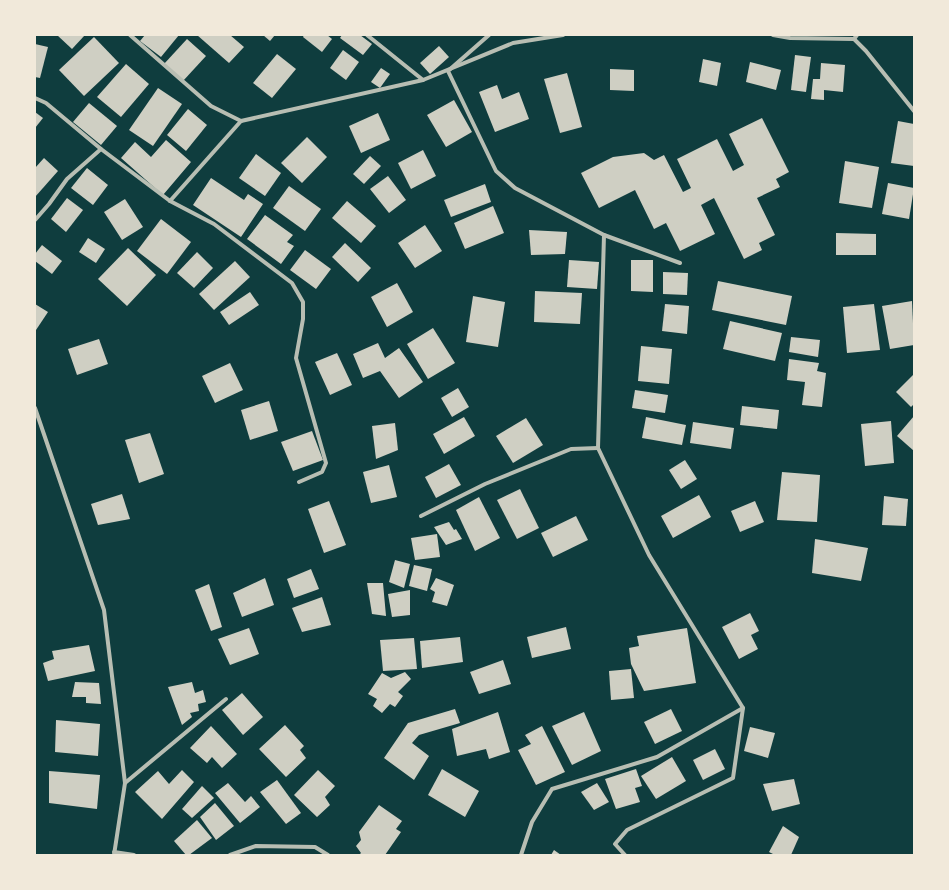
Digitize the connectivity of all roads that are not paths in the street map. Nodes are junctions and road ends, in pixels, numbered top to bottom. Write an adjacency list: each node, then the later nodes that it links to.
1 (130, 35): 11 (street)
2 (367, 35): 8 (street)
3 (489, 35): 7 (street)
4 (563, 35): 7 (street)
5 (772, 35): 6 (street)
6 (855, 37): 10 (street)
7 (448, 71): 8 (street); 15 (street)
8 (423, 80): 11 (street)
9 (35, 98): 12 (street)
10 (914, 111)
11 (241, 121): 13 (street)
12 (101, 149): 13 (street); 14 (street)
13 (170, 201): 19 (street)
14 (35, 220)
15 (604, 235): 16 (street); 18 (street)
16 (680, 263)
17 (35, 408): 23 (street)
18 (598, 448): 20 (street); 22 (street)
19 (299, 482)
20 (421, 516)
21 (226, 699): 23 (street)
22 (743, 708): 28 (street); 29 (street)
23 (125, 783): 24 (street)
24 (114, 853): 25 (street)
25 (134, 855)
26 (230, 855): 27 (street)
27 (328, 855)
28 (521, 855)
29 (625, 855)

